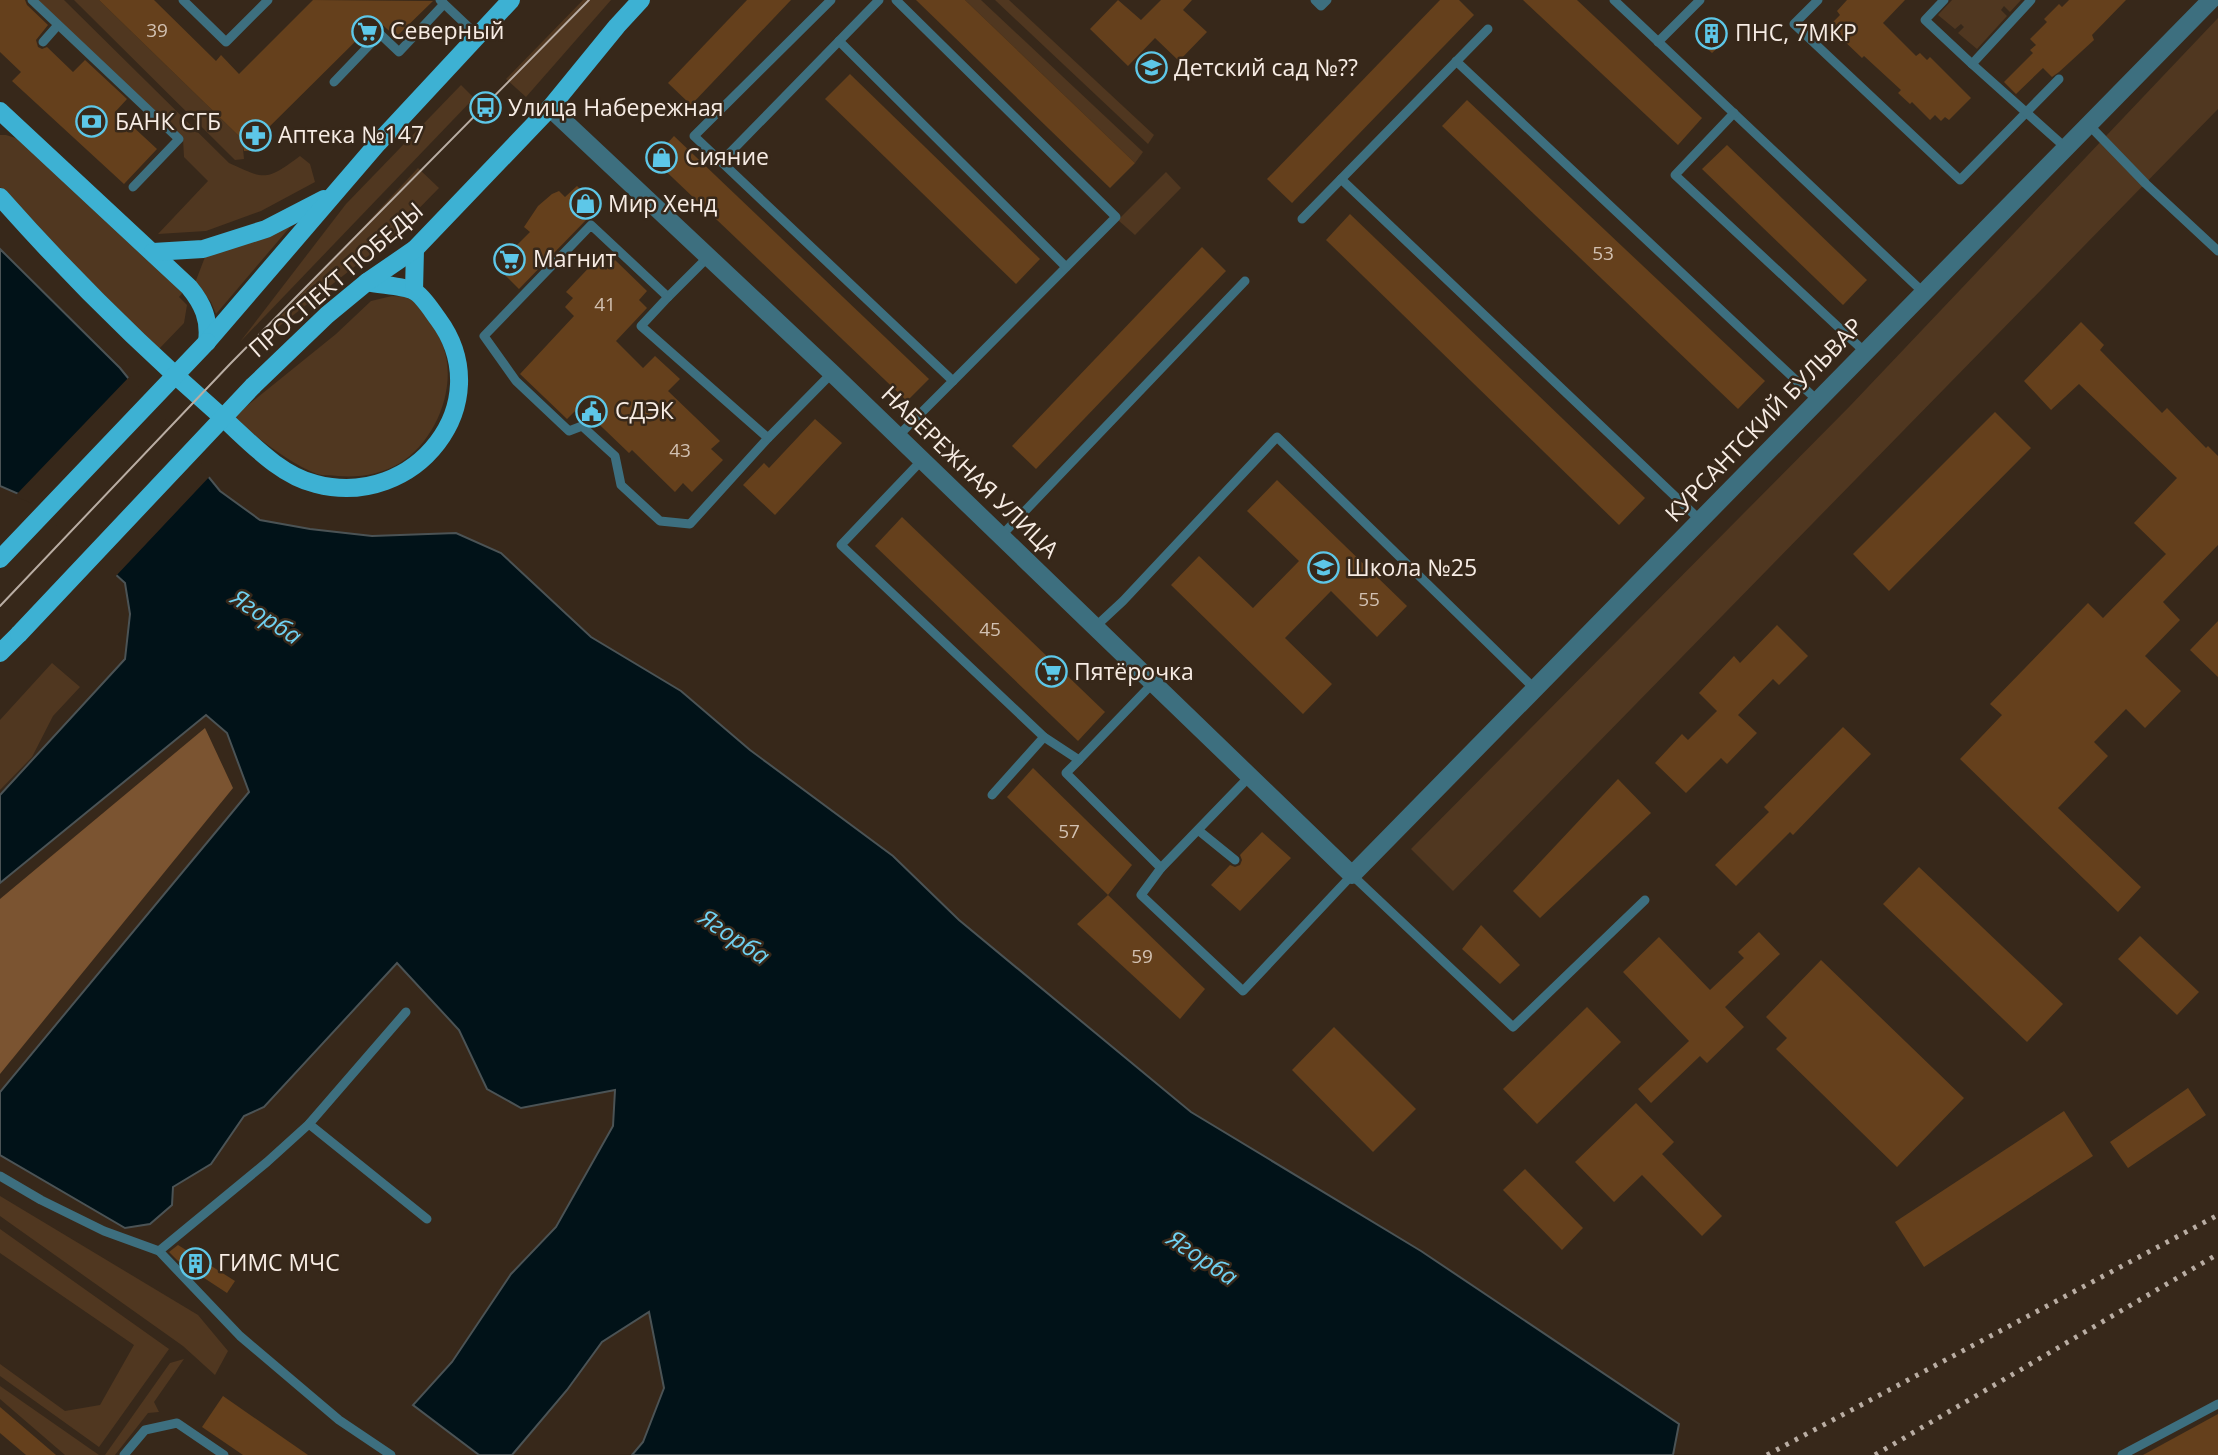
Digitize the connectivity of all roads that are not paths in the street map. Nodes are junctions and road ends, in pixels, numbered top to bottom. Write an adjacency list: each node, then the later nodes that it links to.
1 (32, 0): 18 (lane)
2 (183, 0): 3 (lane)
3 (268, 0)
4 (511, 0): 20 (main road, ПРОСПЕКТ ПОБЕДЫ)
5 (641, 0): 28 (main road, ПРОСПЕКТ ПОБЕДЫ)
6 (831, 0): 36 (lane)
7 (879, 0): 21 (lane)
8 (896, 0): 46 (lane)
9 (1315, 0): 10 (lane)
10 (1327, 0)
11 (1614, 0): 23 (lane)
12 (1700, 0): 23 (lane)
13 (1818, 0): 31 (lane)
14 (1944, 0): 25 (lane)
15 (2031, 0): 25 (lane)
16 (2211, 0): 32 (street, КУРСАНТСКИЙ БУЛЬВАР)
17 (442, 2): 20 (lane); 27 (lane)
18 (58, 24): 22 (lane); 38 (lane)
19 (1488, 29): 24 (lane)
20 (477, 35): 39 (main road, ПРОСПЕКТ ПОБЕДЫ)
21 (839, 41): 36 (lane); 46 (lane)
22 (43, 42)
23 (1658, 42): 30 (lane)
24 (1456, 61): 37 (lane); 56 (lane)
25 (1972, 64): 31 (lane)
26 (2059, 79): 31 (lane)
27 (334, 82)
28 (550, 108): 42 (main road, ПРОСПЕКТ ПОБЕДЫ); 45 (street, НАБЕРЕЖНАЯ УЛИЦА)
29 (0, 111): 34 (main road)
30 (1734, 113): 50 (lane); 53 (lane)
31 (2026, 113): 35 (lane)
32 (2089, 125): 35 (street, КУРСАНТСКИЙ БУЛЬВАР); 43 (lane)
33 (0, 128): 34 (main road)
34 (26, 134): 44 (main road)
35 (2066, 148): 50 (street, КУРСАНТСКИЙ БУЛЬВАР)
36 (721, 162): 55 (lane)
37 (1341, 179): 41 (lane); 60 (lane)
38 (133, 187)
39 (332, 195): 44 (main road); 52 (main road, ПРОСПЕКТ ПОБЕДЫ)
40 (0, 197): 49 (main road)
41 (1302, 219)
42 (415, 249): 48 (main road, ПРОСПЕКТ ПОБЕДЫ); 49 (main road)
43 (2218, 251)
44 (153, 252): 52 (main road)
45 (708, 257): 51 (lane); 54 (street, НАБЕРЕЖНАЯ УЛИЦА)
46 (1066, 267): 55 (lane)
47 (1245, 281): 61 (lane)
48 (367, 282): 49 (main road); 64 (main road, ПРОСПЕКТ ПОБЕДЫ, bridge)
49 (414, 291)
50 (1924, 293): 53 (street, КУРСАНТСКИЙ БУЛЬВАР)
51 (668, 297): 58 (lane); 58 (lane)
52 (207, 342): 62 (main road, ПРОСПЕКТ ПОБЕДЫ, bridge)
53 (1865, 352): 56 (street, КУРСАНТСКИЙ БУЛЬВАР)
54 (832, 373): 57 (street, НАБЕРЕЖНАЯ УЛИЦА); 58 (lane)
55 (953, 381): 57 (lane)
56 (1818, 401): 60 (street, КУРСАНТСКИЙ БУЛЬВАР)
57 (898, 436): 59 (street, НАБЕРЕЖНАЯ УЛИЦА)
58 (768, 438)
59 (922, 460): 61 (street, НАБЕРЕЖНАЯ УЛИЦА); 67 (lane)
60 (1700, 520): 66 (street, КУРСАНТСКИЙ БУЛЬВАР)
61 (1002, 535): 63 (street, НАБЕРЕЖНАЯ УЛИЦА)
62 (0, 559)
63 (1095, 627): 65 (street, НАБЕРЕЖНАЯ УЛИЦА); 66 (lane)
64 (0, 653)
65 (1153, 682): 68 (lane); 69 (street, НАБЕРЕЖНАЯ УЛИЦА)
66 (1535, 689): 74 (street, КУРСАНТСКИЙ БУЛЬВАР)
67 (1044, 737): 68 (lane); 70 (lane)
68 (1079, 760): 73 (lane)
69 (1249, 777): 71 (lane); 74 (street, НАБЕРЕЖНАЯ УЛИЦА)
70 (992, 795)
71 (1198, 830): 72 (lane); 73 (lane)
72 (1235, 860)
73 (1161, 868): 74 (lane)
74 (1352, 875): 75 (lane)
75 (1645, 900)
76 (406, 1012): 77 (lane)
77 (309, 1124): 79 (lane); 80 (lane)
78 (0, 1176): 80 (lane)
79 (427, 1219)
80 (159, 1251): 84 (lane)
81 (2218, 1404): 85 (lane)
82 (124, 1455): 83 (lane)
83 (224, 1455)
84 (391, 1455)
85 (2122, 1455)

